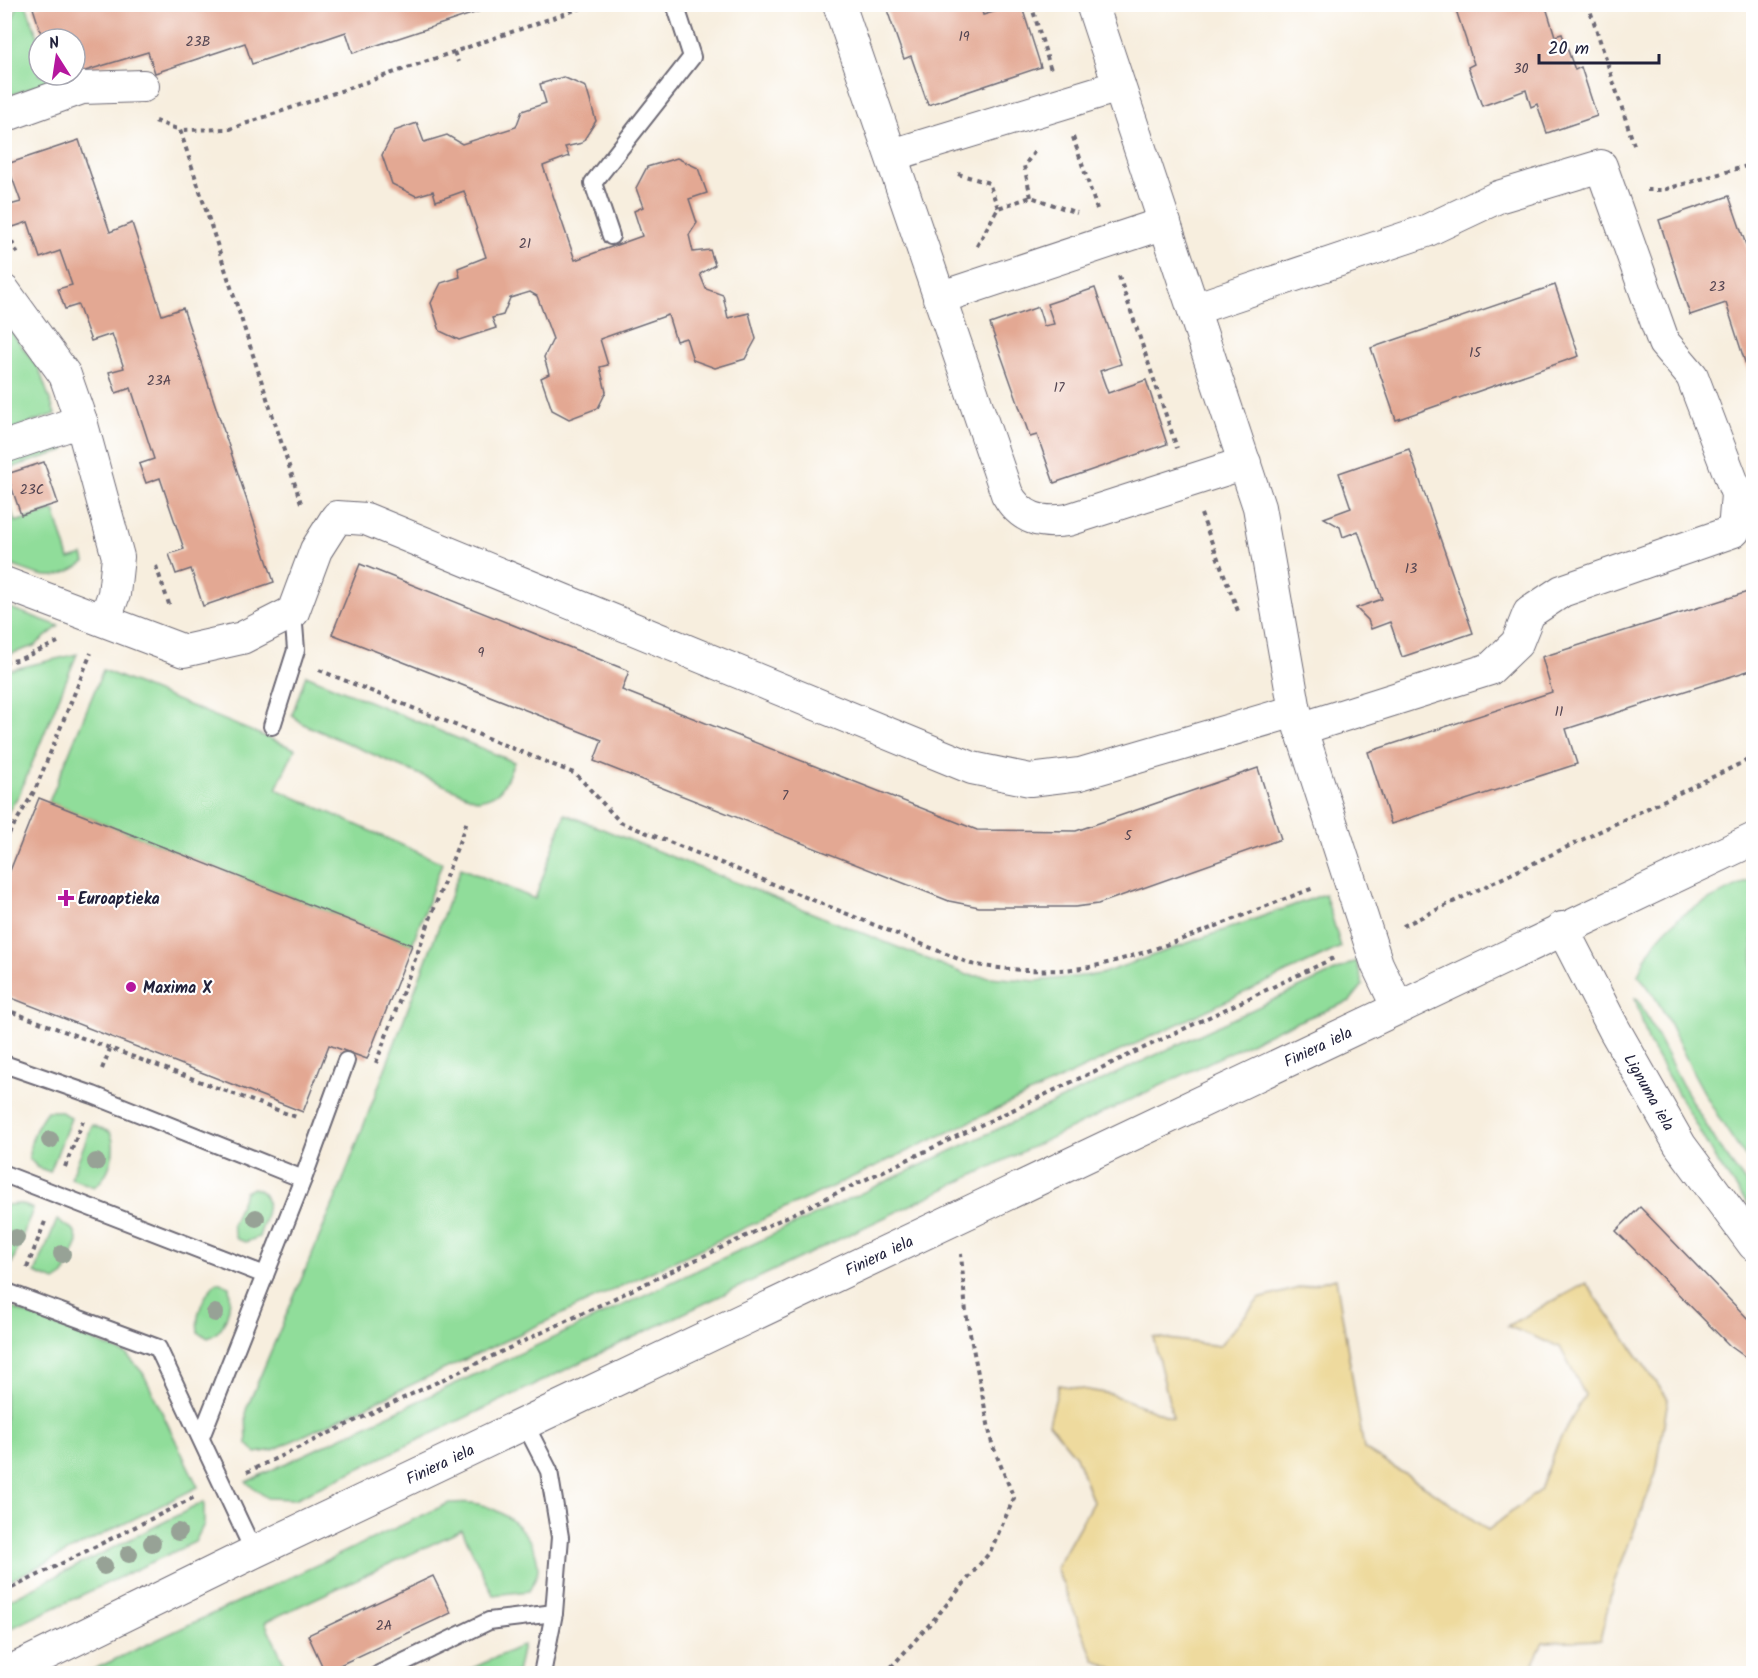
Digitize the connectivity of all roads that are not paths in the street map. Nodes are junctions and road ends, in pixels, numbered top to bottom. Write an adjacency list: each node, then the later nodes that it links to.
1 (675, 4): 9 (lane)
2 (839, 4): 7 (street)
3 (1092, 4): 5 (street)
4 (143, 86): 6 (street)
5 (1119, 86): 7 (street); 8 (street)
6 (4, 116)
7 (892, 155): 11 (street)
8 (1165, 223): 11 (street); 12 (street)
9 (611, 236)
10 (4, 291): 13 (street)
11 (939, 298): 15 (street)
12 (1194, 309): 15 (street); 19 (street)
13 (81, 421): 14 (street); 18 (street)
14 (4, 447)
15 (1245, 462): 19 (street)
16 (4, 583): 18 (street)
17 (293, 612): 18 (street); 19 (street); 20 (lane)
18 (105, 619)
19 (1298, 720): 23 (street)
20 (272, 726)
21 (1754, 839): 22 (street, Finiera iela)
22 (1562, 928): 23 (street, Finiera iela); 28 (street, Lignuma iela)
23 (1397, 1006): 31 (street, Finiera iela)
24 (346, 1061): 27 (lane)
25 (4, 1064): 27 (lane)
26 (4, 1174): 29 (lane)
27 (303, 1179): 29 (lane)
28 (1754, 1245)
29 (265, 1275): 32 (lane)
30 (4, 1291): 32 (lane)
31 (525, 1424): 33 (street, Finiera iela); 34 (lane)
32 (201, 1437): 33 (lane)
33 (254, 1552): 35 (street, Finiera iela)
34 (554, 1613): 36 (lane); 37 (lane)
35 (5, 1674)
36 (379, 1674)
37 (542, 1674)

